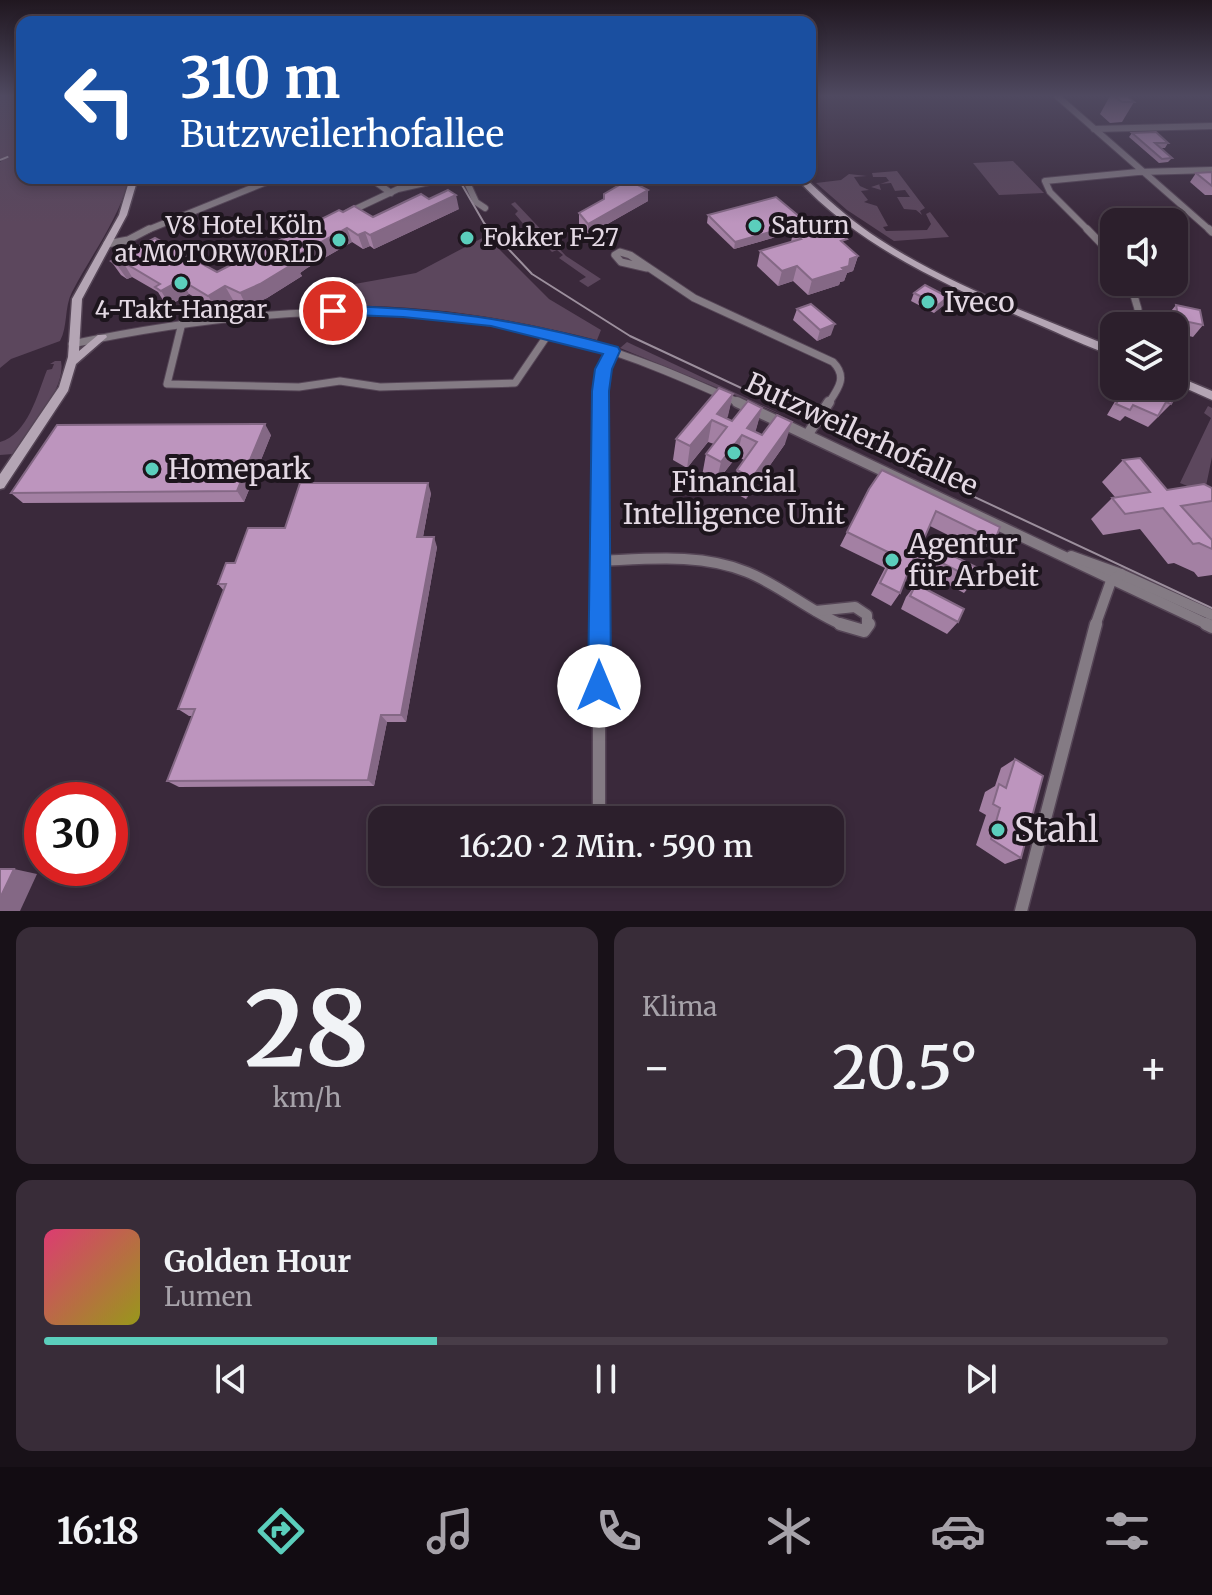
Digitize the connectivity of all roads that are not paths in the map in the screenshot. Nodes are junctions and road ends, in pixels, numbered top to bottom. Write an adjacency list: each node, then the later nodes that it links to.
1 (1105, 139): 3 (street)
2 (1212, 170): 3 (street)
3 (1144, 172): 13 (street); 14 (street)
4 (133, 184): 15 (street)
5 (262, 184): 15 (street)
6 (378, 184): 10 (street)
7 (414, 184): 10 (street)
8 (468, 184): 11 (street)
9 (806, 184): 22 (street)
10 (391, 193): 12 (street)
11 (485, 208)
12 (344, 214)
13 (1212, 232)
14 (1100, 242)
15 (107, 244): 18 (street)
16 (647, 268): 27 (street)
17 (182, 323): 19 (street, Butzweilerhofallee); 19 (street); 20 (street, Butzweilerhofallee)
18 (73, 331): 20 (street); 21 (street)
19 (549, 333): 23 (street, Butzweilerhofallee)
20 (102, 337): 21 (street, Butzweilerhofallee); 24 (street)
21 (72, 344): 24 (street)
22 (1100, 346)
23 (612, 351): 27 (street, Butzweilerhofallee); 30 (street)
24 (72, 362): 28 (street)
25 (1188, 385): 26 (street)
26 (1212, 396)
27 (808, 434): 29 (street, Butzweilerhofallee)
28 (0, 484)
29 (1063, 555): 31 (street, Butzweilerhofallee); 32 (street, Butzweilerhofallee)
30 (600, 561): 33 (street); 36 (street)
31 (1121, 574): 32 (street); 34 (street, Butzweilerhofallee)
32 (1111, 581): 35 (street, Butzweilerhofallee); 37 (street)
33 (816, 611)
34 (1212, 615)
35 (1212, 627)
36 (599, 806)
37 (1021, 911)

